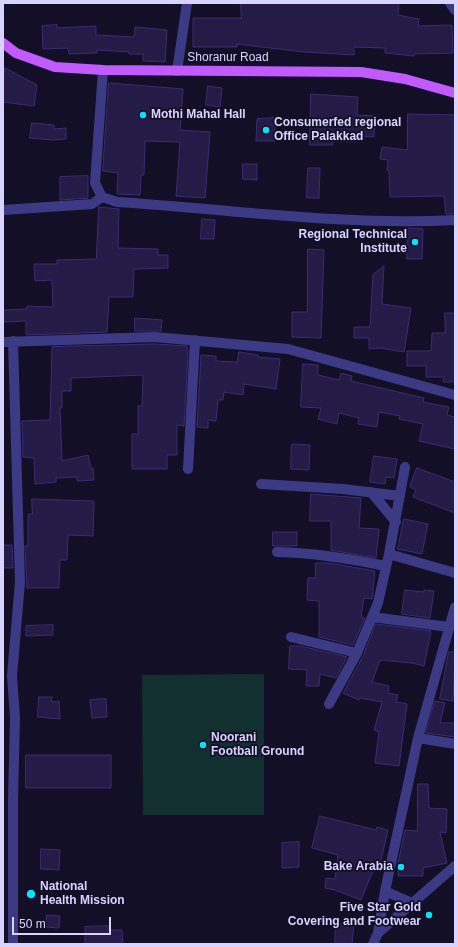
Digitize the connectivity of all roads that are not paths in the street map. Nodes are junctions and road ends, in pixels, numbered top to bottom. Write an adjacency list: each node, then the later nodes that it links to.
1 (187, 3): 6 (street)
2 (450, 3): 3 (street)
3 (455, 10)
4 (3, 43): 5 (main road, Shoranur Road)
5 (103, 70): 6 (main road, Shoranur Road); 8 (street)
6 (177, 70): 7 (main road, Shoranur Road)
7 (455, 93)
8 (102, 197): 9 (street); 10 (street)
9 (3, 210)
10 (455, 220)
11 (194, 340): 12 (street); 13 (street); 15 (street)
12 (8, 341): 32 (street)
13 (455, 395)
14 (405, 467): 18 (street)
15 (188, 469)
16 (261, 484): 17 (street)
17 (371, 492): 18 (street); 19 (street)
18 (400, 496): 19 (street)
19 (396, 522): 21 (street)
20 (277, 552): 22 (street)
21 (389, 554): 22 (street); 23 (street)
22 (384, 566): 25 (street)
23 (455, 573)
24 (455, 607): 26 (street)
25 (372, 617): 26 (street); 28 (street)
26 (450, 627): 30 (street)
27 (291, 637): 28 (street)
28 (357, 653): 29 (street)
29 (329, 704)
30 (418, 738): 31 (street); 34 (street)
31 (455, 744)
32 (8, 799): 37 (street)
33 (455, 866): 35 (street)
34 (385, 891): 35 (street); 36 (street)
35 (412, 903): 36 (street)
36 (378, 933): 38 (street)
37 (13, 944)
38 (373, 944)

